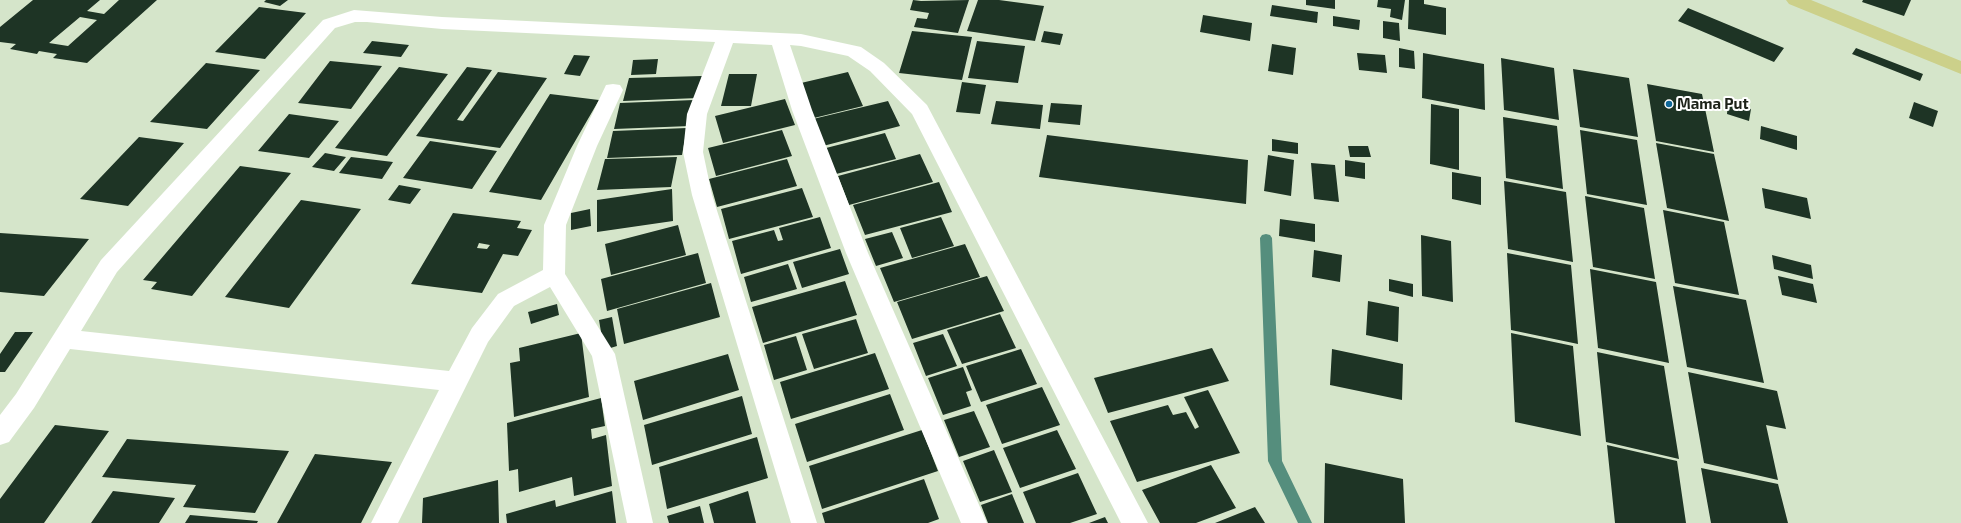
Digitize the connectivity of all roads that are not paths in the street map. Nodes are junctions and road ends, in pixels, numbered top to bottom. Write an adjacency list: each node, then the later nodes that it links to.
1 (1795, 0): 4 (highway)
2 (726, 36): 3 (street); 7 (street); 12 (street)
3 (779, 39): 13 (street); 14 (street)
4 (1961, 68)
5 (613, 90): 6 (street)
6 (554, 275): 8 (street); 11 (street)
7 (64, 339): 8 (street); 9 (street)
8 (456, 382): 10 (street)
9 (0, 434)
10 (384, 523)
11 (640, 523)
12 (804, 523)
13 (974, 523)
14 (1135, 523)

